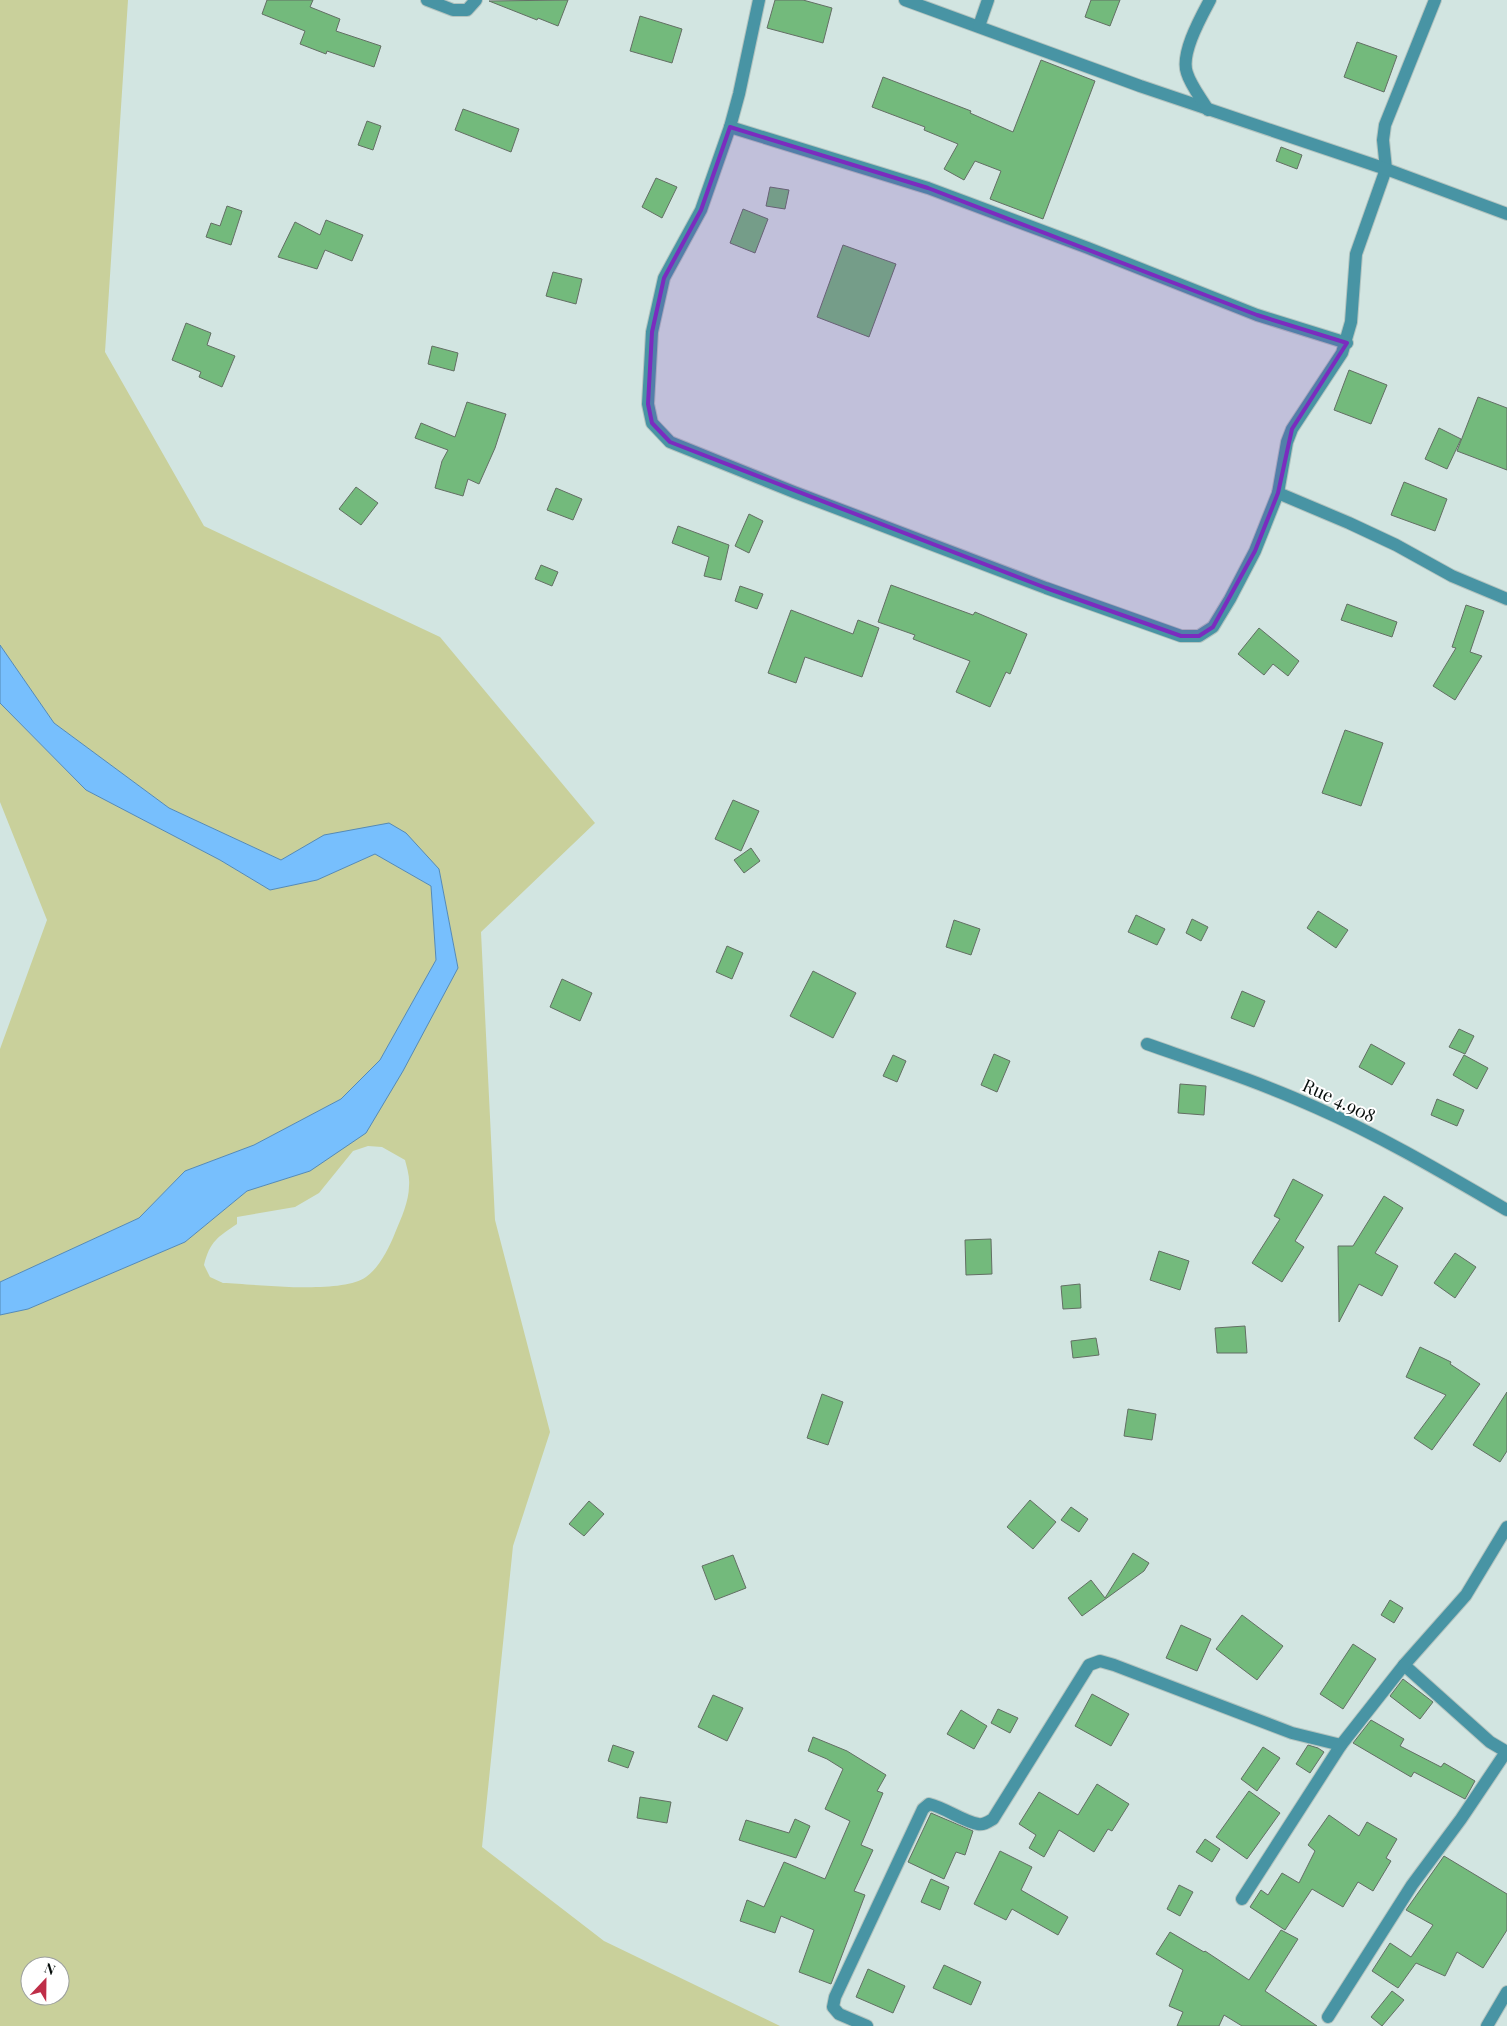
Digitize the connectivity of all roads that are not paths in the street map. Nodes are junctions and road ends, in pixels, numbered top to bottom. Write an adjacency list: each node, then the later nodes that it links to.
1 (427, 0): 2 (street)
2 (476, 0)
3 (759, 0): 10 (street)
4 (905, 0): 8 (street)
5 (988, 0): 8 (street)
6 (1210, 0): 9 (street)
7 (1435, 0): 11 (street)
8 (979, 26): 9 (street)
9 (1208, 110): 11 (street)
10 (730, 127): 13 (street); 14 (street)
11 (1386, 169): 12 (street); 13 (street)
12 (1507, 214)
13 (1346, 342): 14 (street)
14 (1278, 493): 15 (street)
15 (1507, 599)
16 (1147, 1044): 17 (street, Rue 4.908)
17 (1507, 1210)
18 (1507, 1527): 19 (street)
19 (1404, 1665): 20 (street); 21 (street)
20 (1341, 1745): 22 (street); 25 (street)
21 (1507, 1752): 24 (street)
22 (1242, 1899)
23 (1507, 1992): 26 (street)
24 (1328, 2017)
25 (867, 2026)
26 (1487, 2026)

